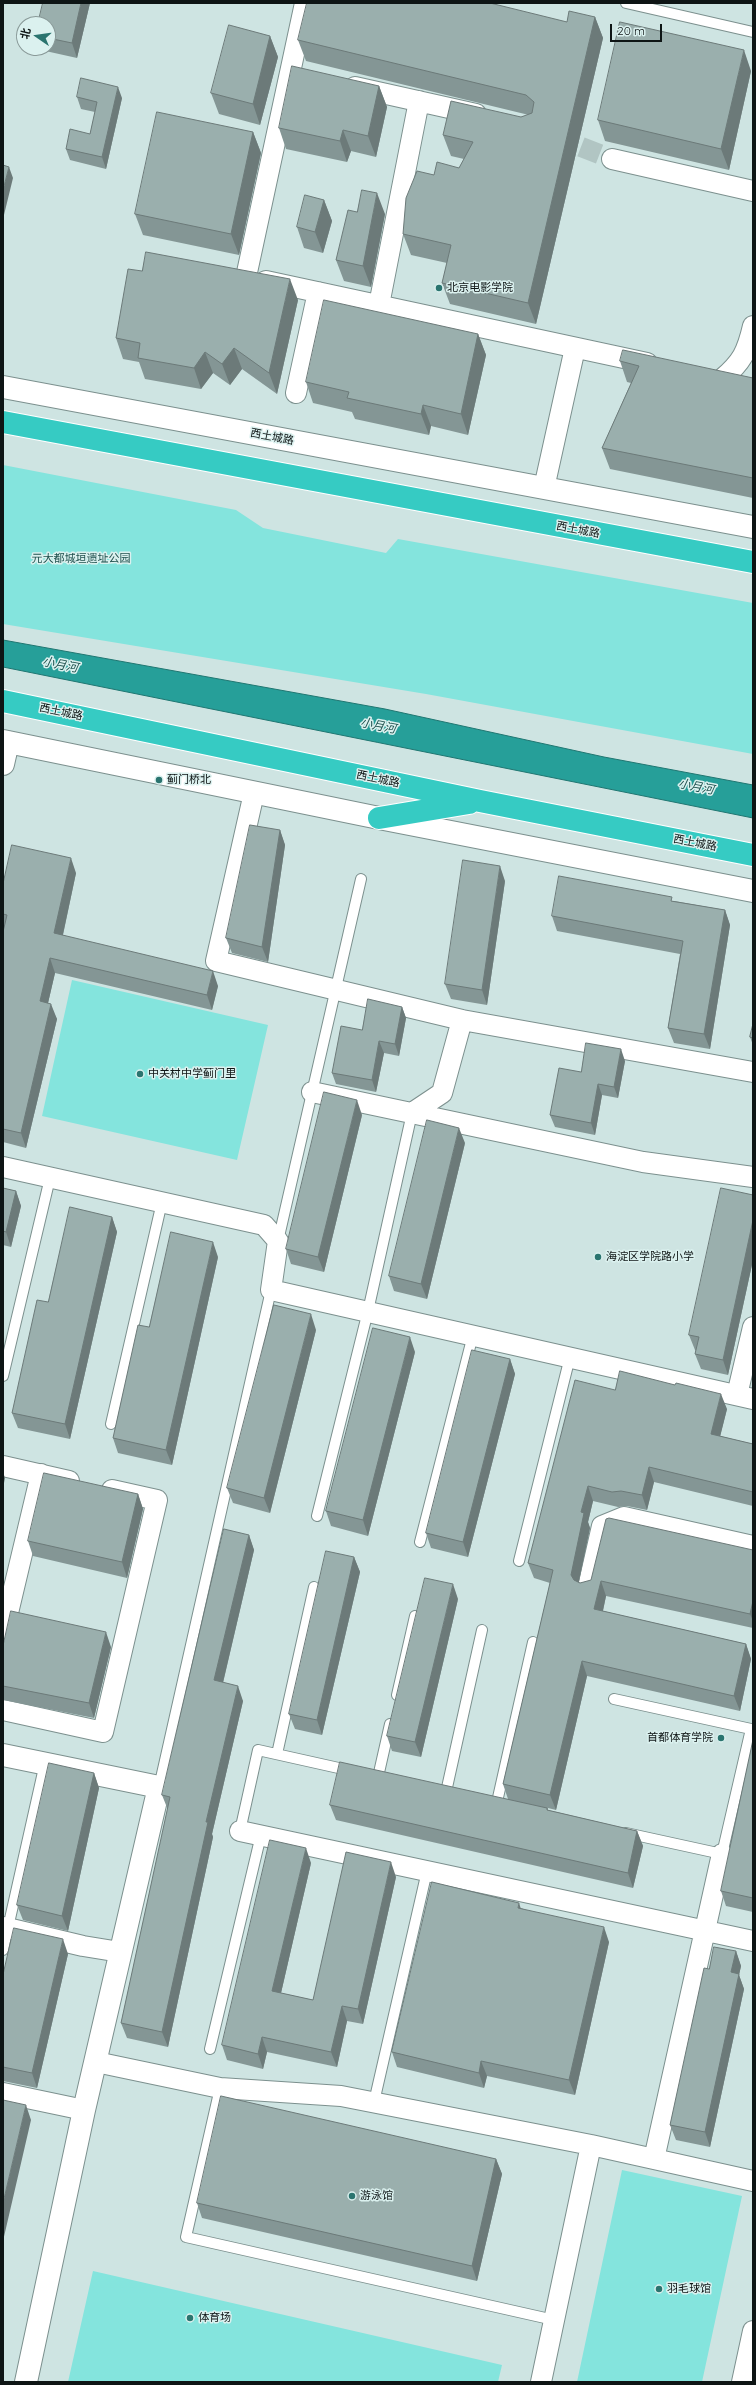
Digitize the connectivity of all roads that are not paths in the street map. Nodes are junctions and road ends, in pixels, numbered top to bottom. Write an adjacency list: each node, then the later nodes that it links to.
1 (305, 3): 9 (street)
2 (626, 3): 3 (lane)
3 (753, 32)
4 (336, 82): 5 (street)
5 (419, 102): 6 (street); 10 (street)
6 (494, 118)
7 (612, 159): 8 (street)
8 (753, 191)
9 (318, 292): 10 (street); 16 (street)
10 (379, 305): 12 (street)
11 (753, 326): 14 (street)
12 (575, 348): 13 (street); 18 (street)
13 (668, 368)
14 (747, 385)
15 (3, 386): 18 (street, 西土城路)
16 (296, 393)
17 (3, 422): 20 (highway, 西土城路)
18 (544, 488): 19 (street, 西土城路)
19 (753, 527)
20 (753, 562)
21 (3, 701): 23 (highway, 西土城路)
22 (3, 707): 23 (highway)
23 (51, 710): 27 (highway, 西土城路)
24 (6, 742): 25 (street); 26 (street)
25 (3, 764)
26 (254, 793): 28 (street); 32 (street)
27 (480, 801): 28 (highway); 29 (highway, 西土城路)
28 (379, 818): 31 (street)
29 (753, 855)
30 (361, 879): 32 (lane)
31 (753, 891)
32 (338, 989): 33 (street); 35 (lane)
33 (462, 1020): 34 (street); 36 (street)
34 (753, 1072)
35 (312, 1092): 36 (street); 41 (lane)
36 (412, 1113): 38 (street); 43 (lane)
37 (3, 1167): 39 (street)
38 (753, 1177)
39 (50, 1178): 40 (street); 47 (lane)
40 (162, 1202): 41 (street); 49 (lane)
41 (278, 1241): 42 (street)
42 (271, 1290): 43 (street); 67 (lane)
43 (368, 1311): 45 (street); 52 (lane)
44 (753, 1327): 48 (street)
45 (473, 1335): 46 (street); 53 (lane)
46 (570, 1357): 48 (street); 55 (lane)
47 (3, 1376)
48 (745, 1397)
49 (111, 1424)
50 (3, 1466): 51 (street)
51 (41, 1474): 60 (street); 63 (street)
52 (317, 1516)
53 (420, 1542)
54 (753, 1546): 57 (street)
55 (519, 1561)
56 (314, 1587): 64 (lane)
57 (588, 1587)
58 (415, 1616): 64 (lane)
59 (482, 1630): 68 (lane)
60 (3, 1634)
61 (533, 1642): 69 (lane)
62 (614, 1699): 73 (lane)
63 (3, 1710)
64 (277, 1754): 71 (lane)
65 (3, 1755): 66 (street)
66 (45, 1763): 67 (street); 75 (lane)
67 (158, 1787): 79 (street)
68 (446, 1792)
69 (497, 1803)
70 (616, 1830): 73 (lane)
71 (240, 1831): 72 (street)
72 (260, 1835): 74 (street); 80 (lane)
73 (722, 1854): 76 (street)
74 (426, 1871): 76 (street); 84 (lane)
75 (5, 1928): 78 (lane); 79 (street)
76 (704, 1931): 77 (street); 87 (street)
77 (753, 1942)
78 (3, 1950)
79 (120, 1952): 81 (street)
80 (210, 2049)
81 (96, 2062): 82 (street); 85 (street)
82 (220, 2088): 84 (street); 89 (lane)
83 (3, 2094): 85 (street)
84 (374, 2102): 86 (street)
85 (84, 2110): 91 (street)
86 (591, 2145): 87 (street); 89 (street)
87 (654, 2159): 88 (street)
88 (753, 2181)
89 (554, 2320): 92 (street)
90 (753, 2331): 93 (street)
91 (26, 2382)
92 (541, 2382)
93 (742, 2382)

